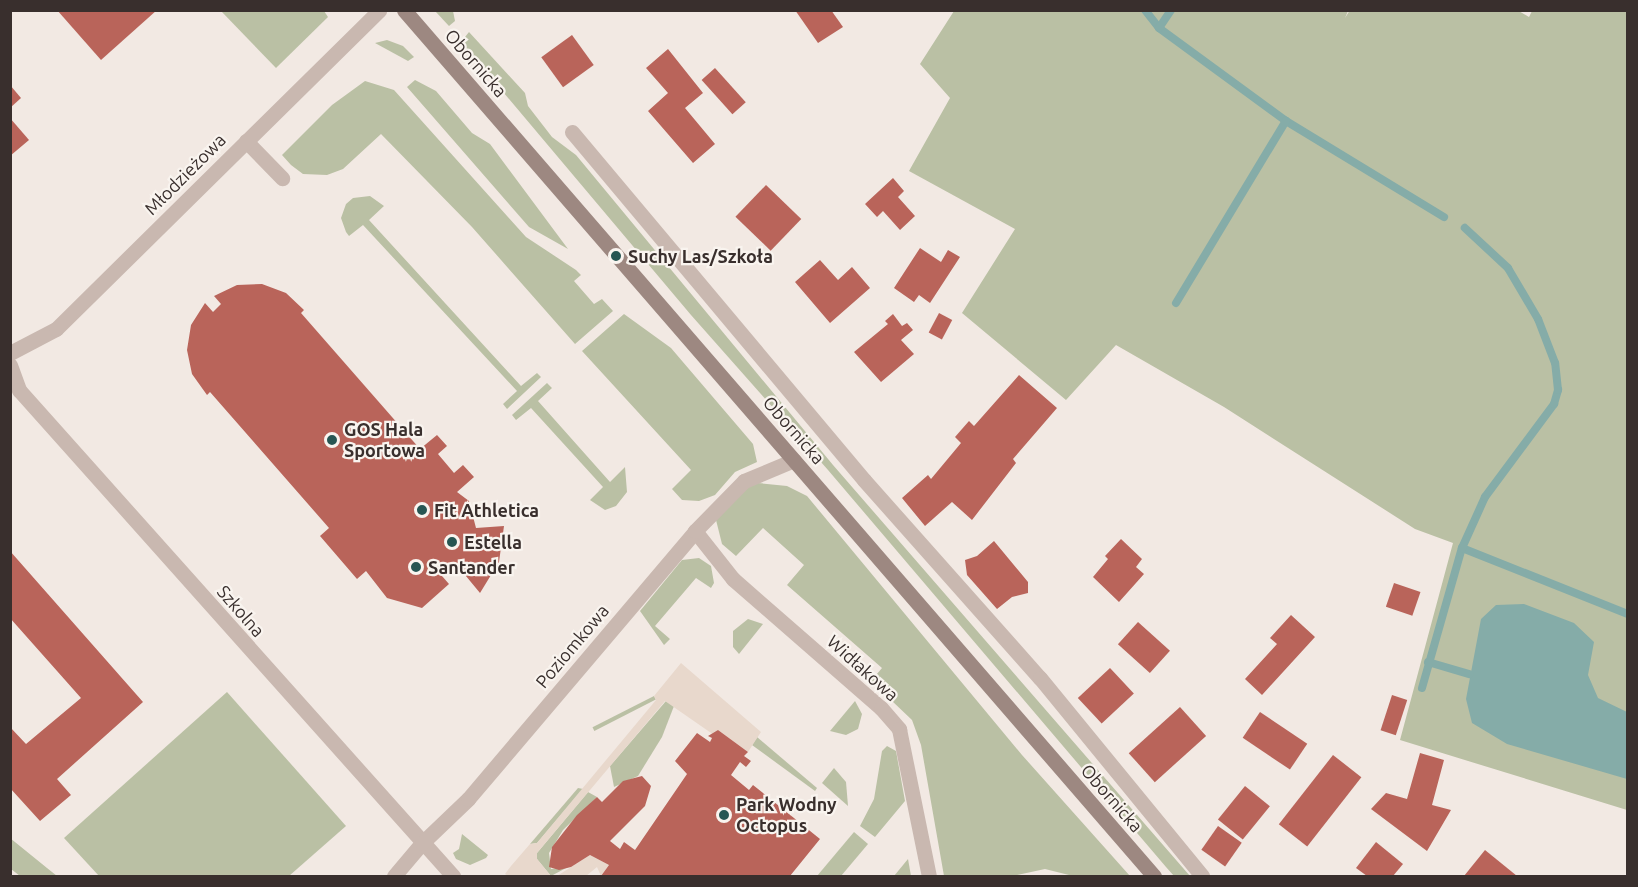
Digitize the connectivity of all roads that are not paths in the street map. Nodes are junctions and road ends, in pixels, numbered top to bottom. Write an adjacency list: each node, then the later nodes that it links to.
1 (379, 10): 4 (street, Młodzieżowa)
2 (404, 10): 8 (main road, Obornicka)
3 (572, 132): 15 (street)
4 (246, 141): 5 (street); 6 (street, Młodzieżowa)
5 (282, 178)
6 (10, 353)
7 (10, 365): 10 (street, Szkolna)
8 (794, 460): 9 (street, Poziomkowa); 14 (main road, Obornicka)
9 (695, 531): 10 (street, Poziomkowa); 13 (street, Widłakowa)
10 (422, 843): 11 (street, Poziomkowa); 12 (street, Szkolna)
11 (394, 876)
12 (453, 876)
13 (929, 876)
14 (1154, 876)
15 (1202, 876)

